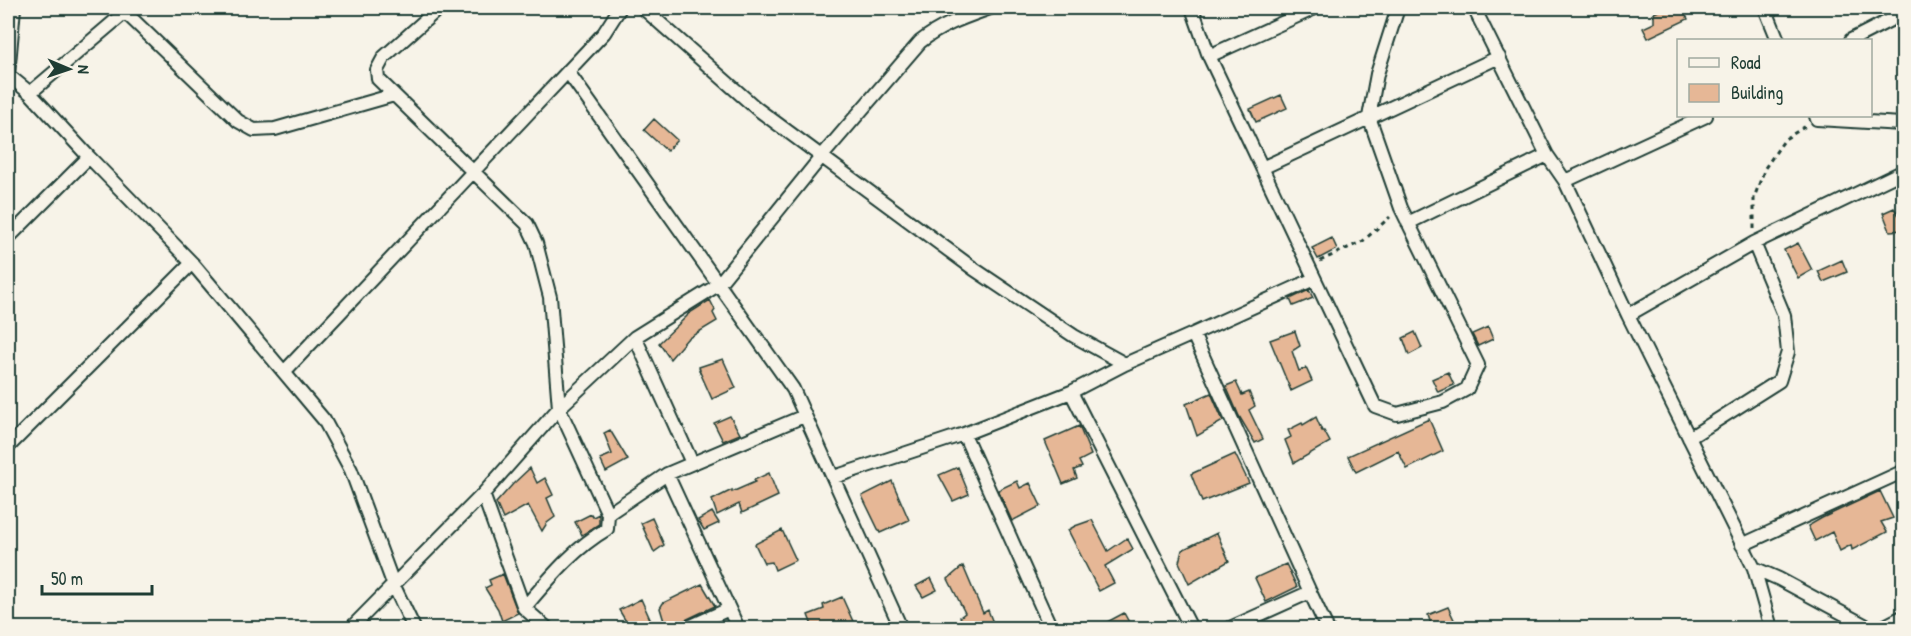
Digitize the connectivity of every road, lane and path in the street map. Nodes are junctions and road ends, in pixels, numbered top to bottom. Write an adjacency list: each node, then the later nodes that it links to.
1 (14, 8): 18 (street)
2 (439, 8): 20 (street)
3 (620, 8): 17 (street)
4 (643, 8): 26 (street)
5 (1192, 8): 15 (street)
6 (1315, 8): 15 (street)
7 (1398, 8): 21 (street)
8 (1474, 8): 16 (street)
9 (1765, 8): 13 (street)
10 (983, 9): 26 (street)
11 (128, 10): 19 (street); 20 (street)
12 (1904, 13): 14 (street)
13 (1778, 39)
14 (1853, 39)
15 (1209, 56): 28 (street)
16 (1499, 57): 21 (street); 25 (street)
17 (568, 72): 30 (street); 38 (street)
18 (8, 75): 19 (street)
19 (30, 93): 27 (street)
20 (394, 95): 30 (street)
21 (1369, 117): 28 (street); 32 (street)
22 (1704, 117): 31 (street)
23 (1817, 117): 24 (street); 35 (path)
24 (1903, 125)
25 (1547, 155): 31 (street); 33 (street)
26 (822, 156): 38 (street); 42 (street)
27 (89, 158): 34 (street); 36 (street)
28 (1262, 168): 37 (street)
29 (1904, 171): 35 (street)
30 (473, 173): 43 (street); 45 (street)
31 (1565, 181): 39 (street)
32 (1401, 208): 33 (street); 37 (path)
33 (1408, 223): 37 (street)
34 (8, 238)
35 (1754, 243): 39 (street); 48 (street)
36 (192, 263): 43 (street); 49 (street)
37 (1312, 274): 40 (street)
38 (718, 285): 41 (street); 46 (street)
39 (1628, 315): 48 (street)
40 (1193, 334): 42 (street); 59 (street)
41 (635, 337): 45 (street); 50 (street)
42 (1125, 364): 44 (street)
43 (285, 371): 58 (street)
44 (1071, 392): 47 (street); 70 (street)
45 (560, 408): 54 (street); 55 (street)
46 (804, 416): 50 (street); 53 (street)
47 (964, 434): 53 (street); 69 (street)
48 (1689, 438): 56 (street)
49 (8, 447)
50 (692, 463): 52 (street)
51 (1904, 471): 56 (street)
52 (667, 474): 55 (street); 61 (street)
53 (834, 477): 68 (street)
54 (483, 494): 58 (street); 60 (street)
55 (608, 514): 60 (street)
56 (1742, 545): 57 (street)
57 (1754, 568): 73 (street); 74 (street)
58 (394, 586): 63 (street); 64 (street)
59 (1310, 592): 71 (street); 72 (street)
60 (524, 608): 65 (street)
61 (729, 609): 66 (street); 67 (street)
62 (1904, 616): 75 (street)
63 (351, 628)
64 (414, 628)
65 (547, 628)
66 (687, 628)
67 (738, 628)
68 (901, 628)
69 (1051, 628)
70 (1191, 628)
71 (1230, 628)
72 (1327, 628)
73 (1771, 628)
74 (1870, 628)
75 (1881, 628)

